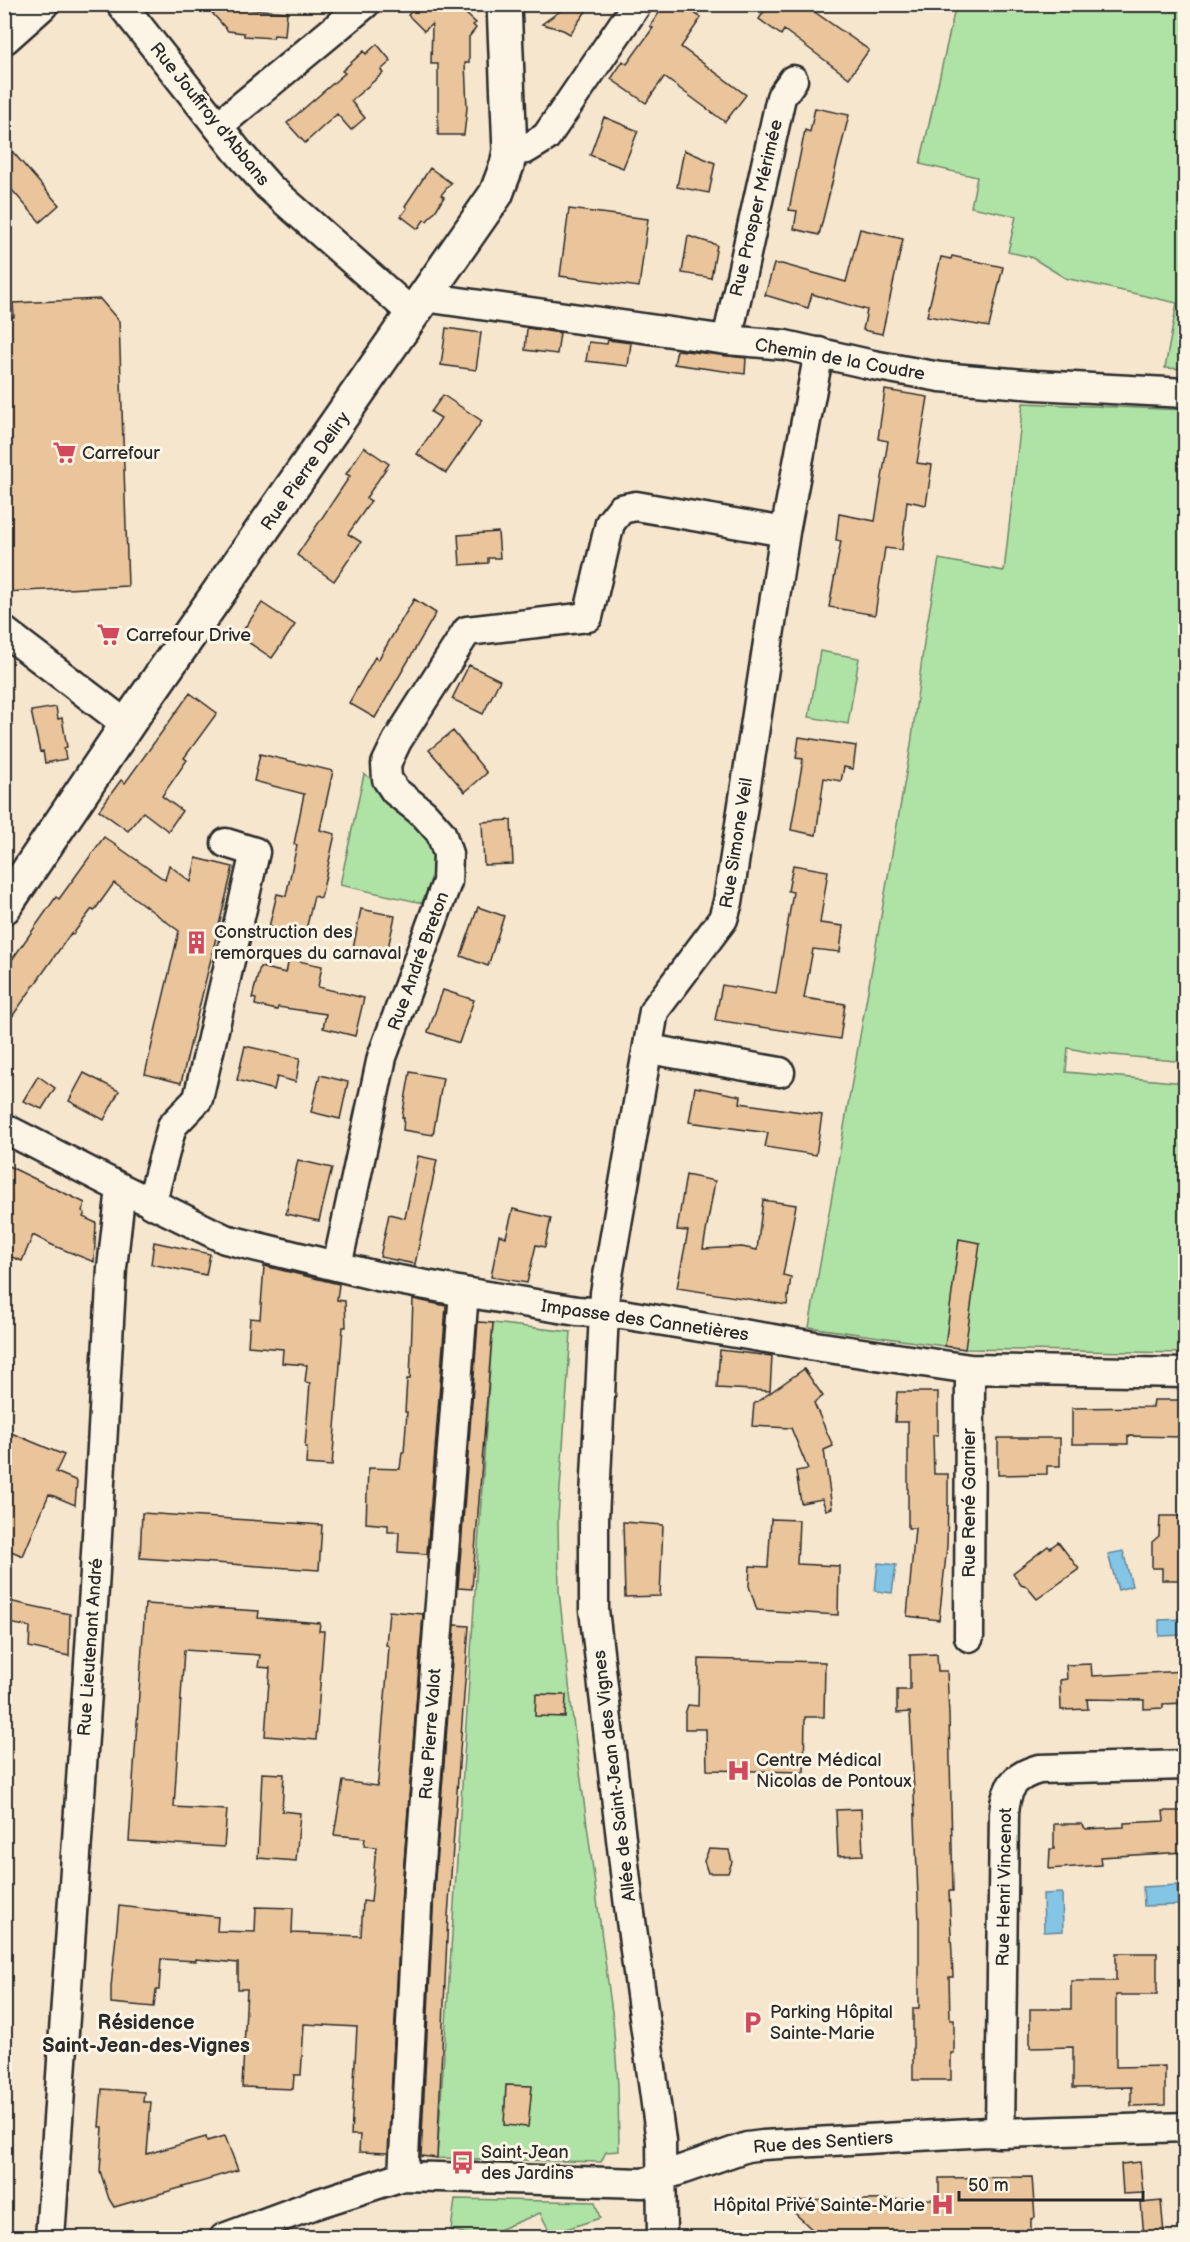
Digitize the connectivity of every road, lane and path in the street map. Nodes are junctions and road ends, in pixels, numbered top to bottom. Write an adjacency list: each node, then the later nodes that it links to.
1 (41, 4): 6 (street)
2 (121, 4): 8 (street, Rue Jouffroy d'Abbans)
3 (365, 4): 8 (street)
4 (504, 4): 9 (street, Rue Pierre Deliry)
5 (637, 4): 9 (street)
6 (4, 37)
7 (793, 80): 11 (street, Rue Prosper Mérimée)
8 (218, 126): 10 (street, Rue Jouffroy d'Abbans)
9 (510, 151): 10 (street, Rue Pierre Deliry)
10 (419, 305): 11 (street, Chemin de la Coudre); 16 (street, Rue Pierre Deliry)
11 (727, 340): 12 (street, Chemin de la Coudre)
12 (819, 352): 13 (street, Chemin de la Coudre); 14 (street, Rue Simone Veil)
13 (1185, 393)
14 (785, 532): 19 (street, Rue Simone Veil); 24 (street, Rue André Breton)
15 (4, 631): 16 (street)
16 (127, 725): 18 (street, Rue Pierre Deliry)
17 (226, 843): 23 (street)
18 (4, 907)
19 (649, 1049): 20 (street); 26 (street, Rue Simone Veil)
20 (780, 1072)
21 (4, 1128): 22 (street)
22 (120, 1188): 23 (street, Impasse des Cannetières); 35 (street, Rue Lieutenant André)
23 (151, 1204): 24 (street, Impasse des Cannetières)
24 (337, 1266): 25 (street, Impasse des Cannetières)
25 (464, 1292): 26 (street, Impasse des Cannetières); 33 (street, Rue Pierre Valot)
26 (604, 1313): 27 (street, Impasse des Cannetières); 34 (street, Allée de Saint-Jean des Vignes)
27 (970, 1368): 28 (street, Impasse des Cannetières); 29 (street, Rue René Garnier)
28 (1185, 1373)
29 (969, 1637)
30 (1185, 1765): 32 (street, Rue Henri Vincenot)
31 (1185, 2127): 32 (street, Rue des Sentiers)
32 (1000, 2133): 34 (street, Rue des Sentiers)
33 (403, 2176): 34 (street, Rue des Sentiers); 36 (street, Rue des Sentiers)
34 (661, 2178): 37 (street, Allée de Saint-Jean des Vignes)
35 (50, 2238)
36 (224, 2238)
37 (662, 2238)

